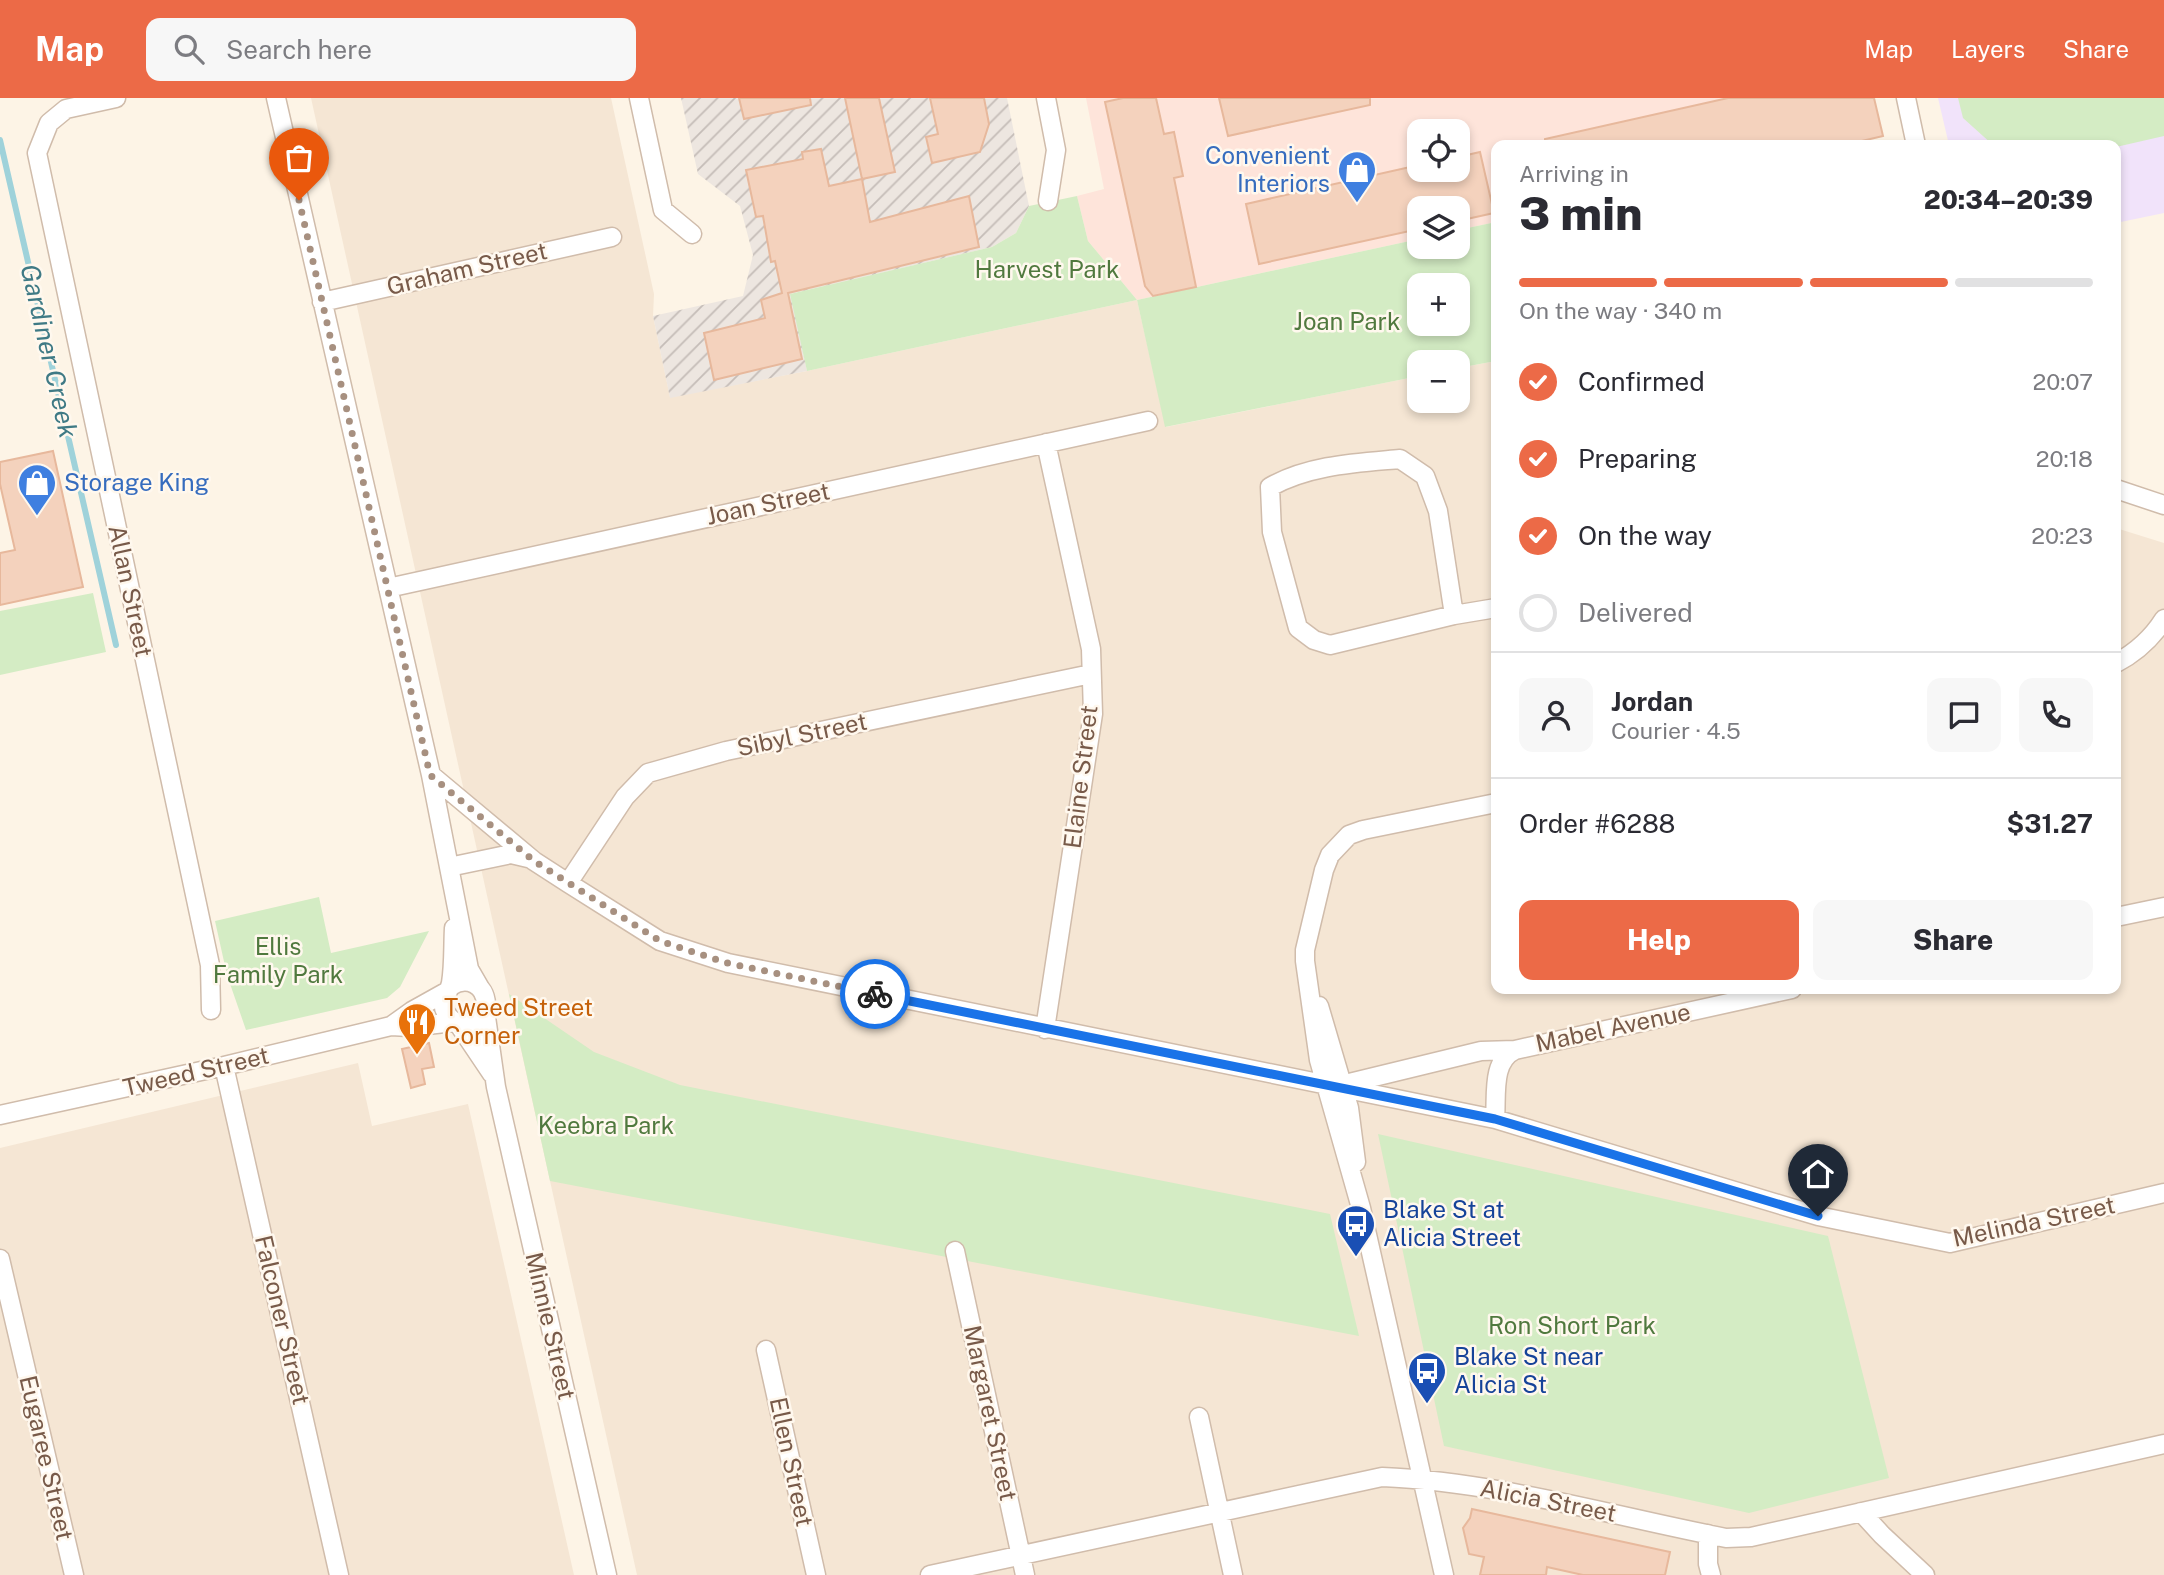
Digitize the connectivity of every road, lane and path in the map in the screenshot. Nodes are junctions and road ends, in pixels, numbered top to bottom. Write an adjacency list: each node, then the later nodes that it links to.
1 (116, 98): 32 (street, Allan Street)
2 (276, 98): 10 (street)
3 (639, 98): 8 (street)
4 (1046, 98): 7 (street)
5 (1906, 98): 6 (street)
6 (1915, 140)
7 (1048, 201)
8 (692, 234)
9 (612, 237): 10 (street, Graham Street)
10 (322, 302): 15 (street)
11 (1148, 421): 12 (street, Joan Street)
12 (1046, 443): 15 (street, Joan Street); 20 (street, Elaine Street)
13 (2121, 491): 14 (street)
14 (2164, 505)
15 (388, 588): 21 (street)
16 (1491, 609): 17 (street)
17 (1454, 615): 17 (street)
18 (2164, 619): 19 (street)
19 (2121, 660)
20 (1091, 674): 25 (street, Sibyl Street); 36 (street, Elaine Street)
21 (430, 775): 23 (street, Melinda Street); 24 (street)
22 (1491, 804): 40 (street)
23 (534, 861): 24 (street, Melinda Street); 25 (street, Melinda Street)
24 (449, 867): 26 (street)
25 (568, 883): 36 (street, Melinda Street)
26 (456, 903): 29 (street); 30 (street)
27 (2164, 907): 28 (street)
28 (2121, 917)
29 (480, 988): 30 (street); 33 (street)
30 (449, 989): 34 (street); 35 (street, Tweed Street)
31 (1769, 994): 37 (street, Mabel Avenue)
32 (211, 1010)
33 (485, 1010): 34 (street); 39 (street, Minnie Street)
34 (456, 1022): 35 (street, Tweed Street); 39 (street, Minnie Street)
35 (391, 1026): 38 (street, Tweed Street)
36 (1045, 1029): 40 (street, Melinda Street)
37 (1515, 1050): 40 (street, Mabel Avenue); 42 (street, Mabel Avenue)
38 (224, 1066): 41 (street, Tweed Street); 55 (street, Falconer Street)
39 (494, 1077): 56 (street, Minnie Street)
40 (1337, 1086): 42 (street, Melinda Street); 49 (street)
41 (0, 1115)
42 (1495, 1119): 43 (street, Melinda Street)
43 (2164, 1193)
44 (955, 1251): 53 (street, Margaret Street)
45 (0, 1259): 54 (street, Eugaree Street)
46 (766, 1350): 57 (street, Ellen Street)
47 (1199, 1417): 51 (street)
48 (2164, 1444): 50 (street, Alicia Street)
49 (1423, 1479): 51 (street, Alicia Street); 52 (street, Alicia Street); 61 (street)
50 (1861, 1511): 52 (street, Alicia Street); 63 (street)
51 (1219, 1512): 53 (street, Alicia Street); 60 (street)
52 (1708, 1534): 62 (street)
53 (1021, 1555): 58 (street, Alicia Street); 59 (street, Margaret Street)
54 (74, 1575)
55 (339, 1575)
56 (607, 1575)
57 (816, 1575)
58 (930, 1575)
59 (1026, 1575)
60 (1233, 1575)
61 (1444, 1575)
62 (1711, 1575)
63 (1925, 1575)

